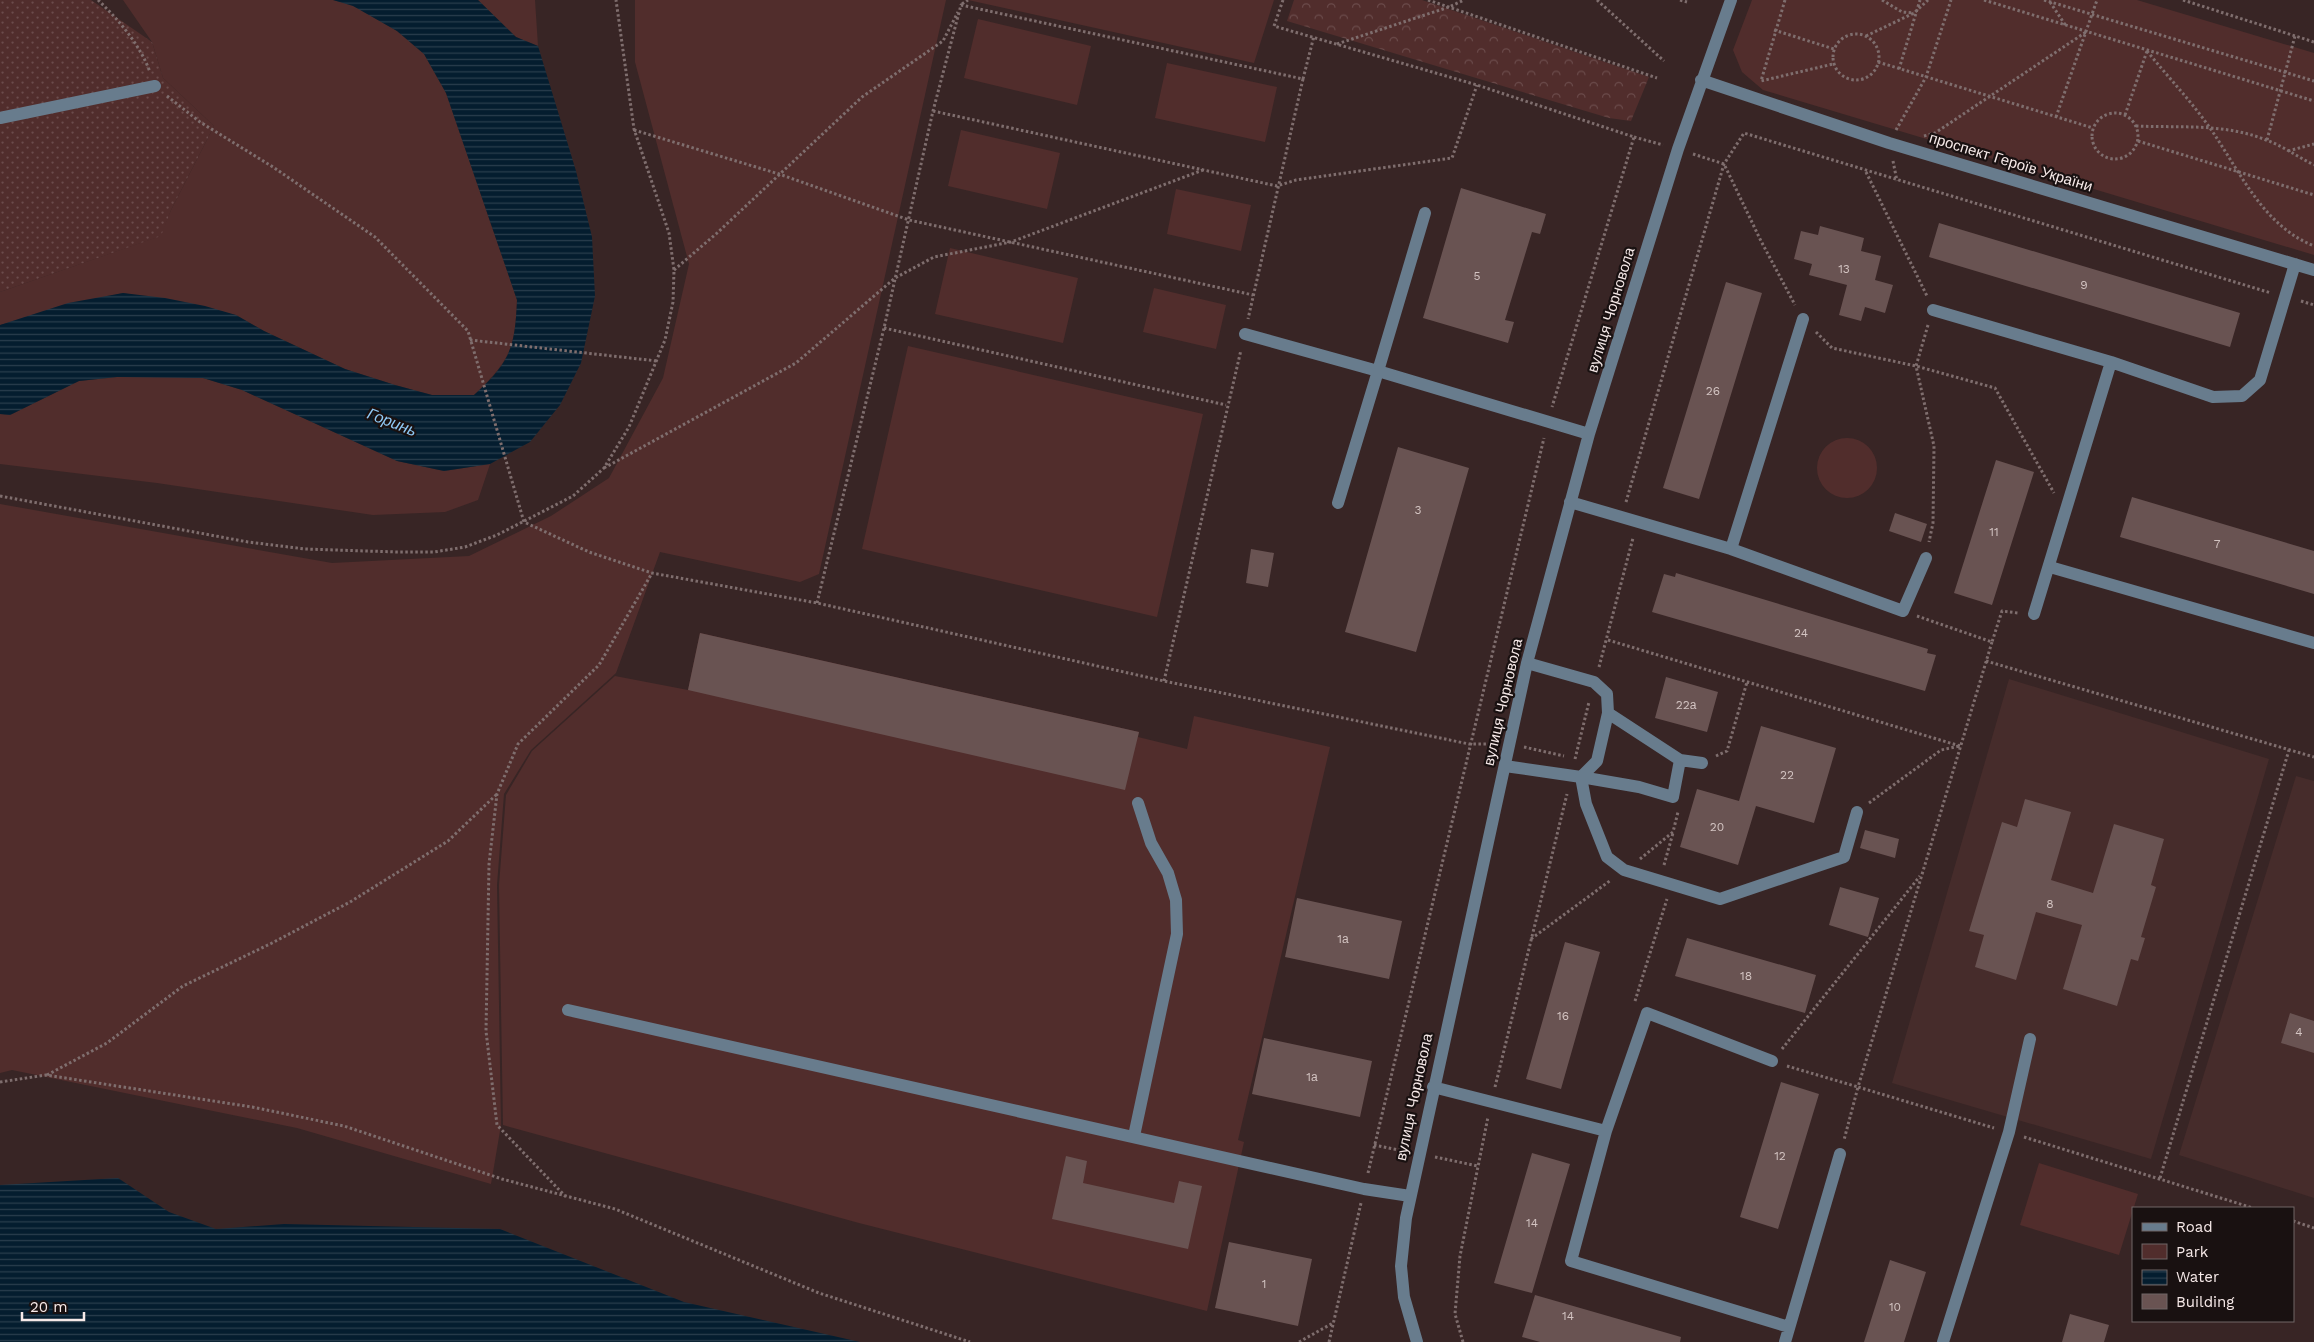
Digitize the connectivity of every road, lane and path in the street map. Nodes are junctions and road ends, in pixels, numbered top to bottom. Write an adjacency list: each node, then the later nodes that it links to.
1 (98, 0): 47 (path)
2 (616, 0): 58 (path)
3 (962, 0): 22 (path)
4 (968, 0): 22 (path)
5 (1283, 0): 29 (path)
6 (1428, 0): 23 (path)
7 (1464, 0): 23 (path)
8 (1597, 0): 36 (path)
9 (1680, 0): 21 (path)
10 (1731, 0): 44 (street, вулиця Чорновола)
11 (1785, 0): 27 (path)
12 (1882, 0): 24 (path)
13 (1920, 0): 24 (path)
14 (1928, 0): 24 (path)
15 (1951, 0): 41 (path)
16 (1984, 0): 26 (path)
17 (2044, 0): 20 (path)
18 (2097, 0): 25 (path)
19 (2183, 0): 31 (path)
20 (2049, 1): 25 (path); 26 (path)
21 (1687, 2)
22 (961, 5): 43 (path); 51 (path); 72 (path)
23 (1449, 7): 33 (path); 42 (path)
24 (1914, 13): 30 (path); 39 (path)
25 (2092, 15): 28 (path); 40 (path)
26 (2066, 26): 28 (path)
27 (1774, 30): 34 (path); 38 (path)
28 (2086, 32): 35 (path); 49 (path); 53 (path)
29 (1314, 36): 33 (path); 43 (path)
30 (1866, 36): 34 (path); 37 (path)
31 (2295, 36): 32 (path); 40 (path)
32 (2314, 42)
33 (1337, 44): 46 (path)
34 (1834, 49): 38 (path)
35 (2147, 50): 48 (path); 52 (path); 56 (path)
36 (1664, 61)
37 (1878, 62): 38 (path); 39 (path)
38 (1833, 64)
39 (1899, 69): 41 (path)
40 (2285, 72): 45 (path); 48 (path)
41 (1926, 77): 49 (path); 63 (path)
42 (1657, 78)
43 (1303, 79): 73 (path)
44 (1701, 80): 63 (street, проспект Героїв України); 65 (street, вулиця Чорновола)
45 (2314, 81)
46 (1477, 85): 59 (path); 73 (path)
47 (155, 86): 54 (street); 90 (path)
48 (2279, 90): 50 (path); 61 (path)
49 (1990, 97): 53 (path); 60 (path)
50 (2314, 101)
51 (933, 112): 69 (path); 76 (path)
52 (2125, 115): 55 (path); 57 (path)
53 (2056, 117): 57 (path)
54 (0, 118)
55 (2136, 126): 56 (path); 62 (path)
56 (2208, 127): 61 (path); 71 (path)
57 (2093, 128): 62 (path)
58 (634, 130): 72 (path); 80 (path)
59 (1634, 137): 65 (path); 96 (path)
60 (1916, 137)
61 (2267, 140): 66 (path)
62 (2138, 141): 71 (path)
63 (1889, 143): 79 (street, проспект Героїв України)
64 (2314, 144): 66 (path)
65 (1678, 149): 67 (path); 97 (street, вулиця Чорновола)
66 (2288, 151): 68 (path)
67 (1724, 164): 70 (path); 87 (path); 103 (path)
68 (2314, 165)
69 (1203, 170): 73 (path); 77 (path)
70 (1865, 171): 84 (path); 86 (path)
71 (2240, 173): 74 (path); 78 (path)
72 (779, 174): 76 (path); 80 (path)
73 (1277, 186): 83 (path)
74 (2314, 195)
75 (1425, 213): 94 (street)
76 (909, 220): 77 (path); 82 (path)
77 (1010, 242): 82 (path); 83 (path)
78 (2314, 246)
79 (2295, 264): 81 (street, проспект Героїв України); 84 (street)
80 (674, 270): 91 (path)
81 (2314, 270)
82 (895, 278): 88 (path); 98 (path)
83 (1253, 295): 89 (path)
84 (2284, 297): 85 (path); 92 (street)
85 (2314, 305)
86 (1933, 310): 92 (street); 93 (path)
87 (1803, 319): 93 (path); 105 (street)
88 (884, 328): 95 (path); 109 (path)
89 (1245, 334): 94 (street); 95 (path)
90 (471, 340): 91 (path); 104 (path)
91 (657, 361): 98 (path)
92 (2111, 362): 102 (street)
93 (1916, 366): 102 (path); 106 (path)
94 (1378, 371): 96 (street); 101 (street)
95 (1226, 405): 117 (path)
96 (1548, 422): 97 (street); 121 (path)
97 (1590, 434): 100 (street, вулиця Чорновола)
98 (604, 468): 104 (path)
99 (0, 496): 104 (path)
100 (1570, 502): 103 (street); 116 (street, вулиця Чорновола)
101 (1338, 503)
102 (2066, 514): 107 (street)
103 (1623, 516): 105 (street); 112 (path)
104 (524, 522): 108 (path)
105 (1731, 549): 110 (street)
106 (1926, 558): 110 (street)
107 (2050, 567): 111 (street); 114 (street)
108 (652, 573): 109 (path); 129 (path)
109 (817, 603): 117 (path)
110 (1903, 611): 113 (path)
111 (2034, 614): 113 (path)
112 (1608, 640): 118 (path); 119 (path)
113 (1992, 642): 115 (path)
114 (2314, 643)
115 (1986, 661): 122 (path); 123 (path)
116 (1527, 663): 118 (street); 127 (street, вулиця Чорновола)
117 (1164, 681): 121 (path)
118 (1594, 682): 120 (street); 128 (path)
119 (1747, 682): 122 (path); 126 (path)
120 (1608, 713): 125 (street); 128 (street)
121 (1469, 744): 153 (path)
122 (1960, 746): 132 (path); 135 (path)
123 (2289, 750): 124 (path); 152 (path)
124 (2314, 757)
125 (1680, 760): 126 (street); 128 (street)
126 (1702, 763)
127 (1504, 766): 128 (street); 145 (street, вулиця Чорновола)
128 (1576, 777): 134 (street); 138 (path)
129 (497, 794): 143 (path); 155 (path)
130 (1138, 803): 150 (street)
131 (1680, 804): 133 (path)
132 (1857, 812): 137 (street)
133 (1673, 832): 134 (path); 136 (path)
134 (1624, 870): 136 (street); 138 (path)
135 (1922, 873): 142 (path); 146 (path)
136 (1659, 881): 137 (street)
137 (1672, 884): 140 (path)
138 (1531, 940): 147 (path)
139 (568, 1010): 150 (street)
140 (1647, 1013): 142 (street); 148 (street)
141 (2030, 1039): 149 (street)
142 (1772, 1061): 146 (path)
143 (46, 1075): 144 (path); 155 (path)
144 (0, 1082)
145 (1433, 1087): 147 (street); 154 (street, вулиця Чорновола)
146 (1858, 1087): 149 (path); 151 (path)
147 (1492, 1100): 148 (street); 165 (path)
148 (1606, 1131): 160 (street)
149 (2009, 1132): 152 (path); 167 (street)
150 (1134, 1136): 153 (street)
151 (1840, 1154): 160 (street)
152 (2160, 1179): 156 (path)
153 (1364, 1188): 154 (street); 159 (path)
154 (1410, 1196): 164 (street, вулиця Чорновола)
155 (566, 1198): 161 (path)
156 (2250, 1207)
157 (2294, 1221): 158 (path)
158 (2314, 1228)
159 (1333, 1323): 162 (path); 163 (path)
160 (1789, 1327): 166 (street)
161 (970, 1342)
162 (1299, 1342)
163 (1329, 1342)
164 (1417, 1342)
165 (1463, 1342)
166 (1786, 1342)
167 (1942, 1342)

